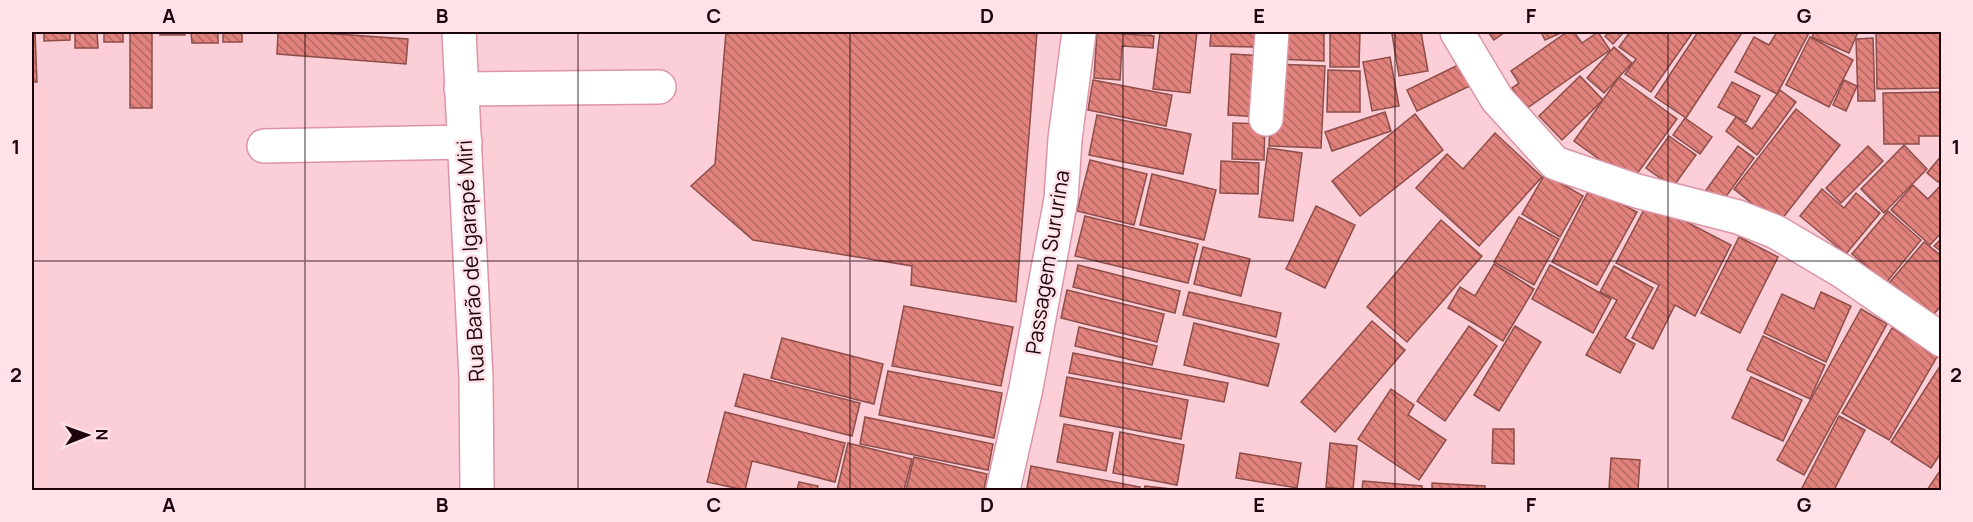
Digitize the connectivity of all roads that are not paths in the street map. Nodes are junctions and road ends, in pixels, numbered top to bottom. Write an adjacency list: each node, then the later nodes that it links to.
1 (459, 32): 6 (street, Rua Barão de Igarapé Miri)
2 (1079, 32): 12 (street, Passagem Sururina)
3 (1272, 32): 7 (street)
4 (1457, 32): 10 (street)
5 (659, 87): 6 (street)
6 (461, 89): 8 (street, Rua Barão de Igarapé Miri)
7 (1266, 119)
8 (465, 142): 9 (street); 11 (street, Rua Barão de Igarapé Miri)
9 (264, 146)
10 (1941, 340)
11 (477, 490)
12 (1003, 490)

